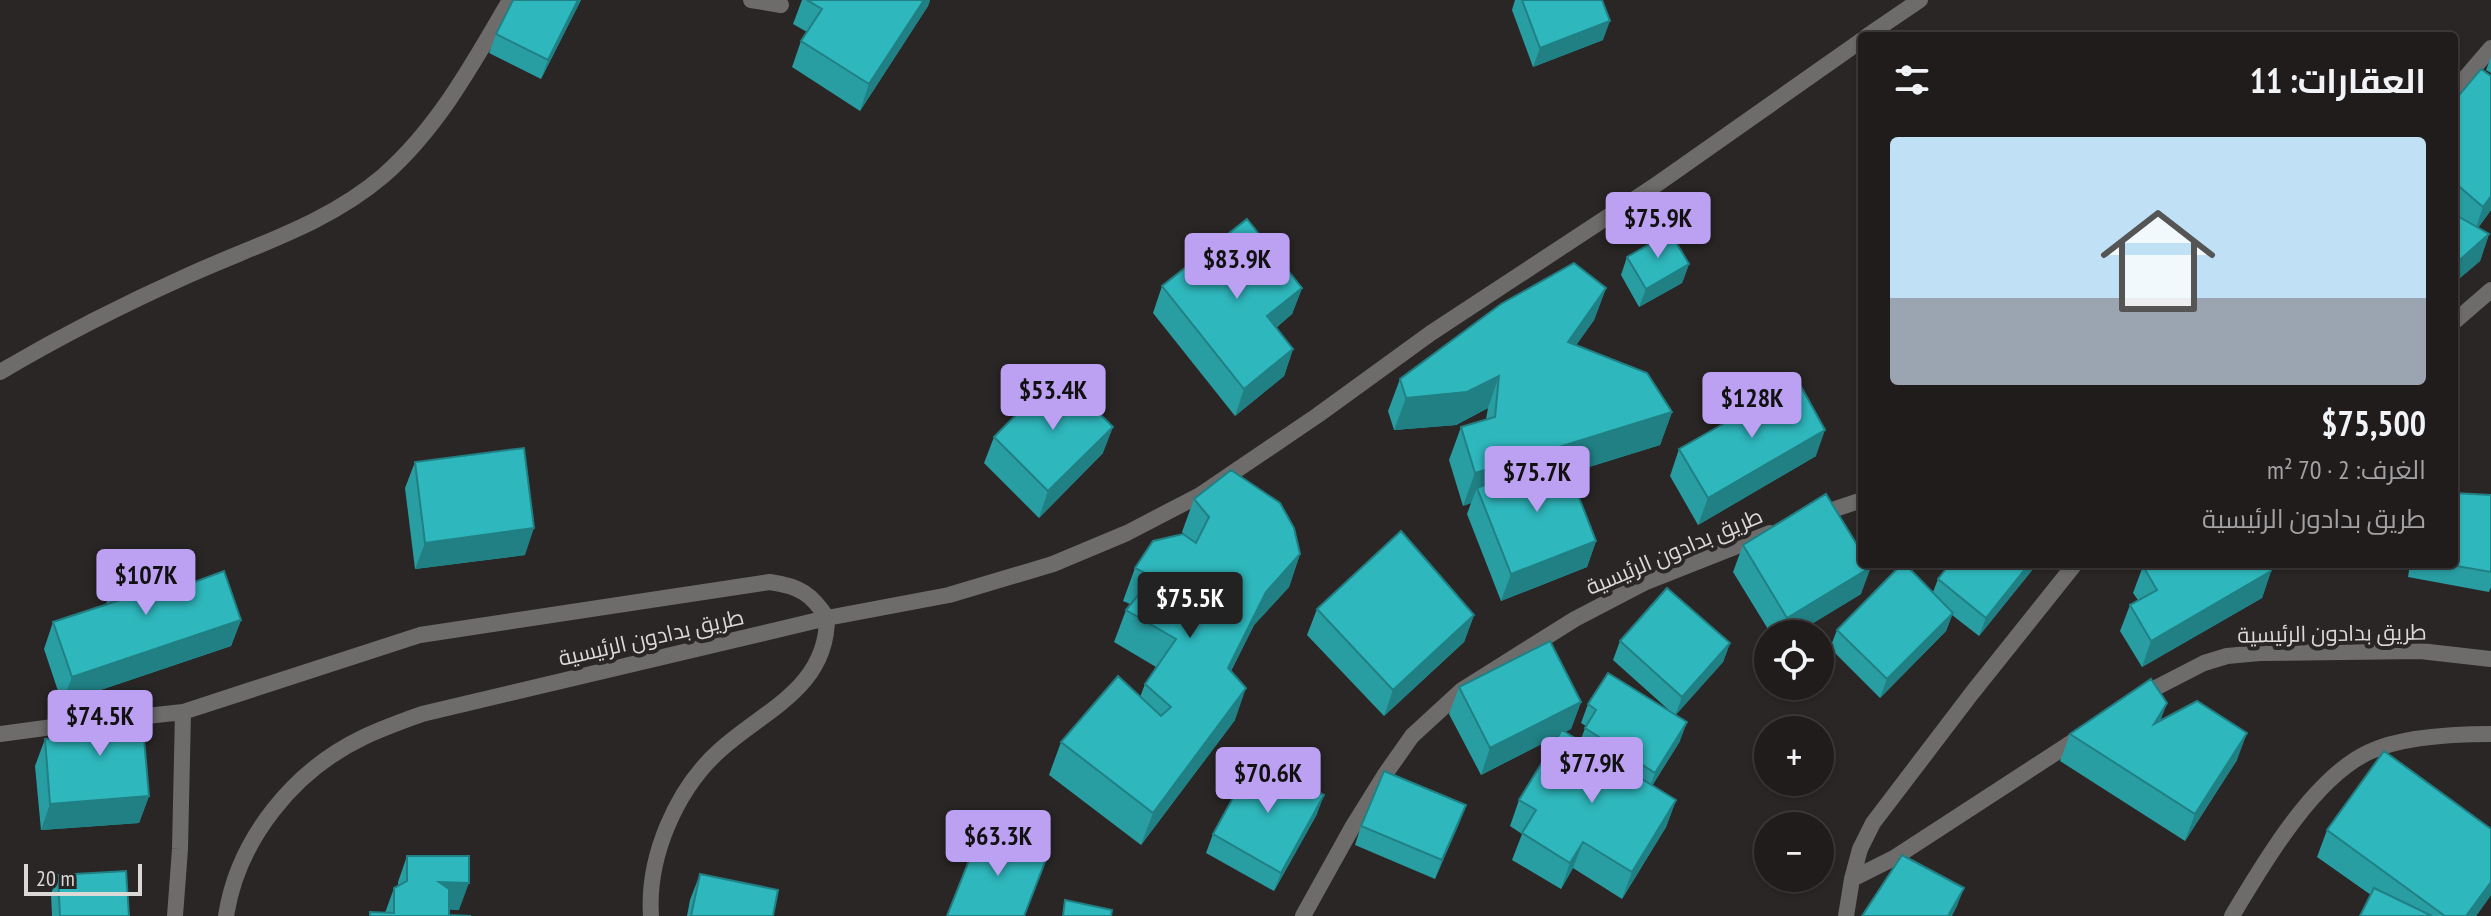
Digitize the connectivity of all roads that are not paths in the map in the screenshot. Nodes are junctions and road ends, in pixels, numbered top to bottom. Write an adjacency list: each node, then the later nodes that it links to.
1 (510, 0): 11 (street)
2 (751, 0): 4 (street)
3 (1920, 0): 5 (street)
4 (781, 5)
5 (1873, 32)
6 (1858, 43): 14 (street, طريق بدادون الرئيسية)
7 (2491, 48): 8 (street)
8 (2458, 86)
9 (2491, 290): 10 (street)
10 (2458, 319)
11 (0, 372)
12 (1858, 501): 25 (street, طريق بدادون الرئيسية)
13 (2072, 568): 21 (street)
14 (827, 618): 17 (street); 23 (street, طريق بدادون الرئيسية); 24 (street)
15 (2491, 659): 16 (street, طريق بدادون الرئيسية)
16 (2124, 706)
17 (183, 712): 19 (street); 22 (street)
18 (2099, 724): 21 (street)
19 (0, 734)
20 (2491, 734): 27 (street)
21 (1852, 879): 26 (street)
22 (175, 916)
23 (226, 916)
24 (651, 916)
25 (1303, 916)
26 (1846, 916)
27 (2232, 916)

